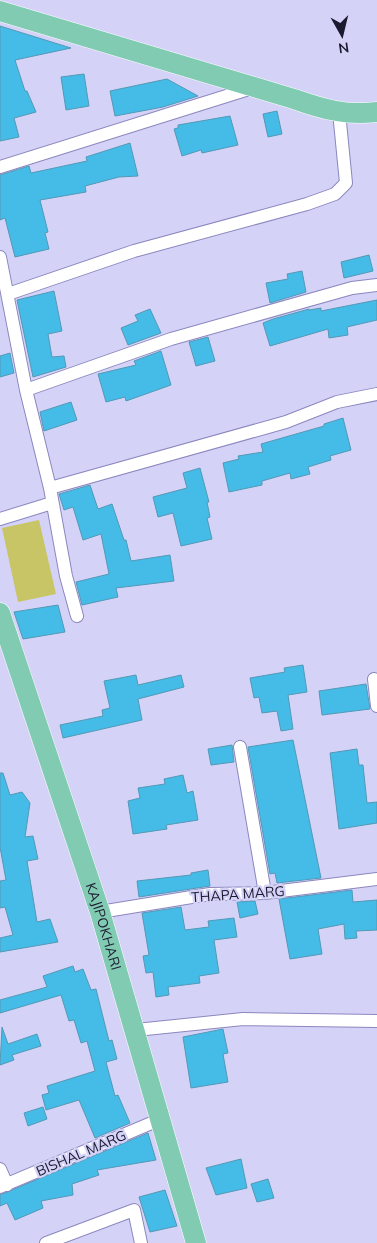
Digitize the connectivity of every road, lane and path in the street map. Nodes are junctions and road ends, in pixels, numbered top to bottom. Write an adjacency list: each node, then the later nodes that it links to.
1 (0, 11): 2 (main road)
2 (255, 87): 3 (main road); 5 (street)
3 (339, 112): 4 (main road); 8 (street)
4 (377, 112)
5 (0, 167)
6 (0, 257): 8 (street)
7 (377, 285): 9 (street)
8 (8, 294): 9 (street)
9 (26, 390): 11 (street)
10 (377, 394): 11 (street)
11 (50, 488): 12 (street)
12 (52, 503): 13 (street); 15 (street)
13 (0, 519)
14 (0, 613): 21 (main road, KAJIPOKHARI)
15 (77, 616)
16 (374, 679): 17 (street)
17 (377, 706)
18 (240, 747): 20 (street)
19 (377, 880): 20 (street, THAPA MARG)
20 (265, 893): 21 (street, THAPA MARG)
21 (100, 912): 23 (main road, KAJIPOKHARI)
22 (377, 1021): 23 (street)
23 (136, 1030): 24 (main road, KAJIPOKHARI)
24 (161, 1119): 26 (street, BISHAL MARG); 29 (main road, KAJIPOKHARI)
25 (0, 1169): 26 (street)
26 (3, 1186)
27 (46, 1243): 28 (street)
28 (141, 1243)
29 (196, 1243)

